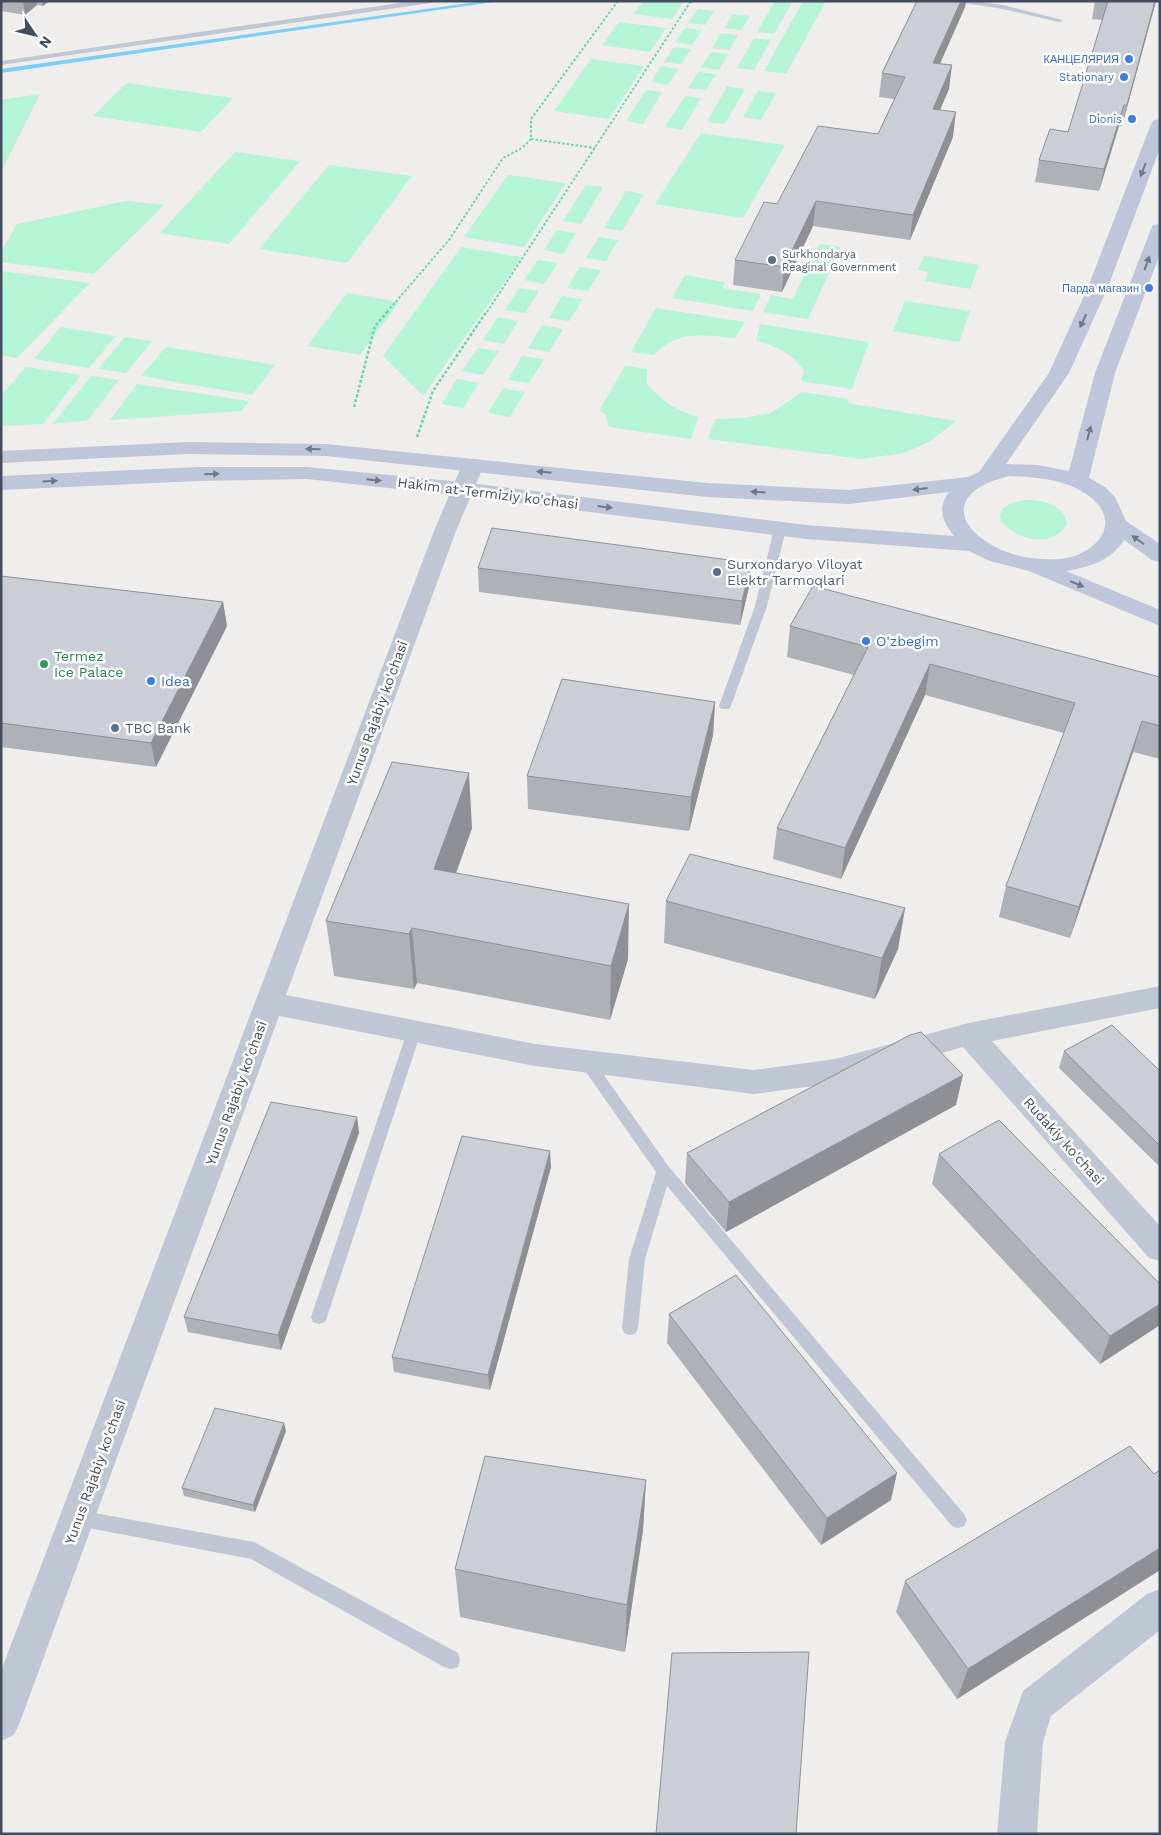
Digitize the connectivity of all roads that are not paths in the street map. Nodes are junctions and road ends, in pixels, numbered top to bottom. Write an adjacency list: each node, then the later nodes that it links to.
1 (431, 1): 4 (lane)
2 (956, 1): 3 (lane)
3 (1058, 20)
4 (1, 63)
5 (1160, 124): 9 (main road, one-way to 9)
6 (1160, 229): 10 (main road, one-way to 6)
7 (1, 457): 8 (main road, Hakim at-Termiziy ko'chasi, one-way to 7)
8 (467, 477): 9 (main road, Hakim at-Termiziy ko'chasi, one-way to 8); 11 (main road, Hakim at-Termiziy ko'chasi, one-way to 8); 13 (main road, Hakim at-Termiziy ko'chasi, one-way to 13); 20 (street, Yunus Rajabiy ko'chasi)
9 (978, 478): 10 (main road); 14 (main road)
10 (1077, 480): 12 (main road)
11 (1, 483)
12 (1117, 525): 15 (main road, one-way to 12); 16 (main road)
13 (780, 529): 14 (main road, Hakim at-Termiziy ko'chasi); 18 (lane)
14 (973, 544): 16 (main road)
15 (1160, 555)
16 (1032, 565): 17 (main road, one-way to 17)
17 (1160, 619)
18 (725, 706)
19 (1160, 997): 22 (street)
20 (269, 1003): 21 (street); 28 (street, Yunus Rajabiy ko'chasi)
21 (414, 1032): 23 (street); 26 (lane)
22 (969, 1034): 23 (street); 25 (street, Rudakiy ko'chasi)
23 (586, 1061): 24 (lane)
24 (664, 1171): 27 (lane); 29 (lane)
25 (1160, 1248)
26 (319, 1318)
27 (630, 1328)
28 (78, 1518): 31 (lane); 32 (street, Yunus Rajabiy ko'chasi)
29 (958, 1520)
30 (1160, 1606): 33 (street)
31 (451, 1660)
32 (1, 1722)
33 (1017, 1834)

